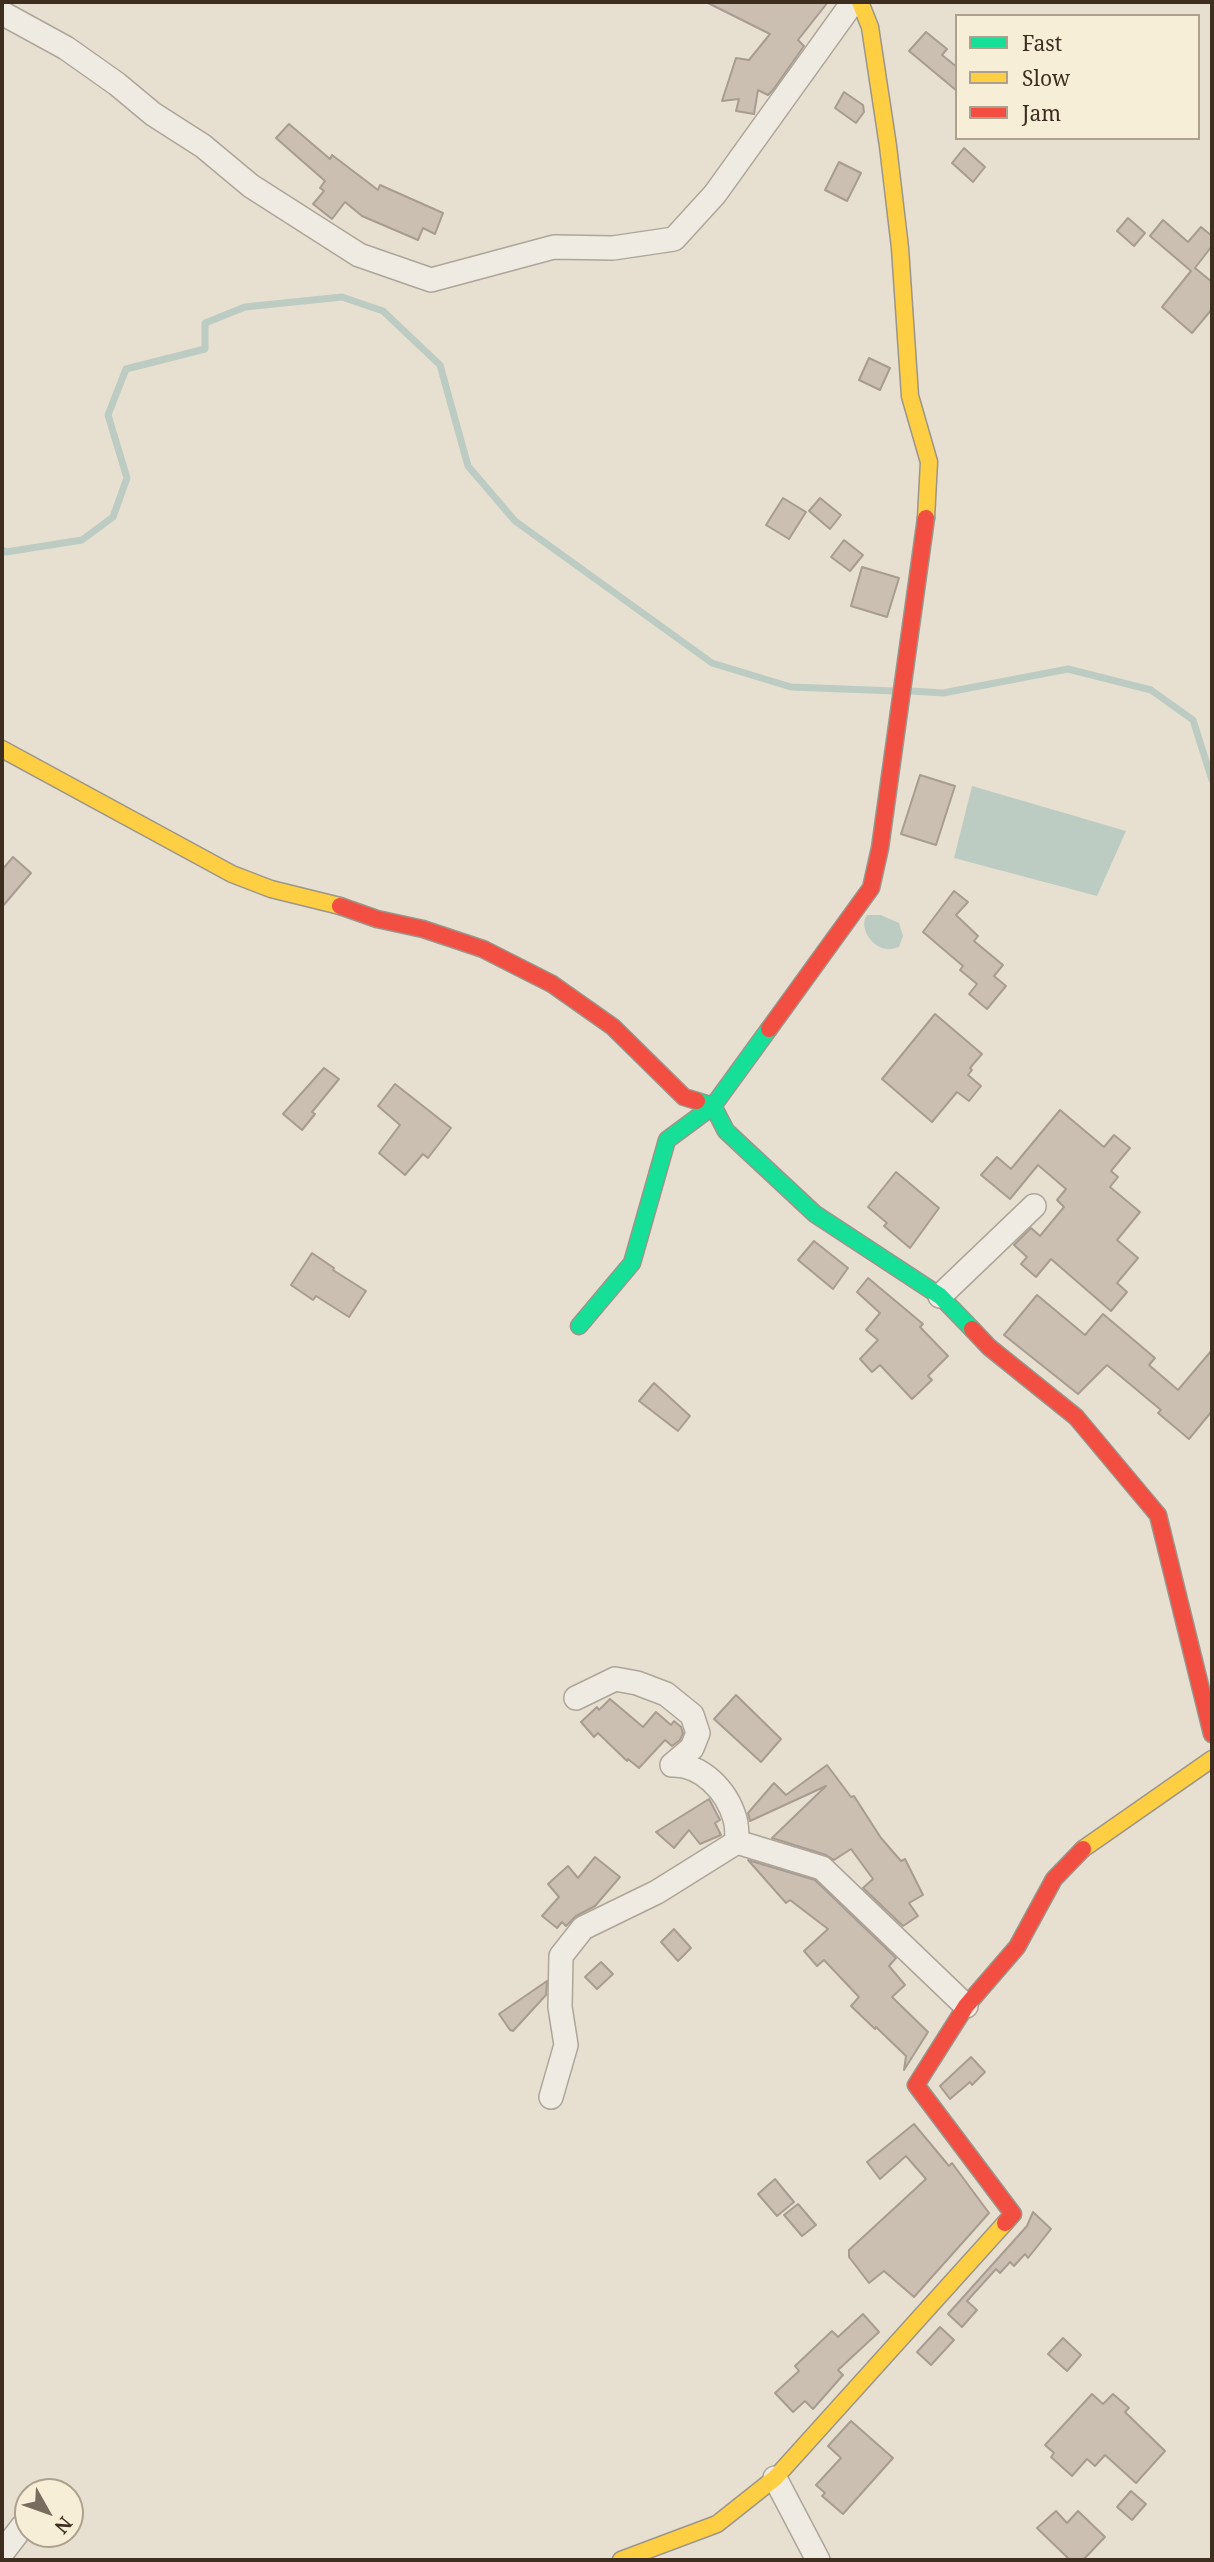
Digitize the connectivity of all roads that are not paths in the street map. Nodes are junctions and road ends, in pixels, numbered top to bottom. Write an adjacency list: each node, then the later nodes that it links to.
1 (853, 2): 3 (street)
2 (860, 2): 5 (street)
3 (2, 13)
4 (2, 749): 5 (street)
5 (713, 1106): 7 (street); 8 (street)
6 (1034, 1206): 7 (street)
7 (940, 1296): 10 (street)
8 (579, 1326)
9 (576, 1698): 12 (street)
10 (1212, 1734)
11 (1212, 1759): 13 (street)
12 (737, 1842): 13 (street); 14 (street)
13 (966, 2006): 15 (street)
14 (551, 2097)
15 (775, 2478): 18 (street); 19 (street)
16 (14, 2537): 17 (street)
17 (2, 2553)
18 (621, 2560)
19 (818, 2560)

